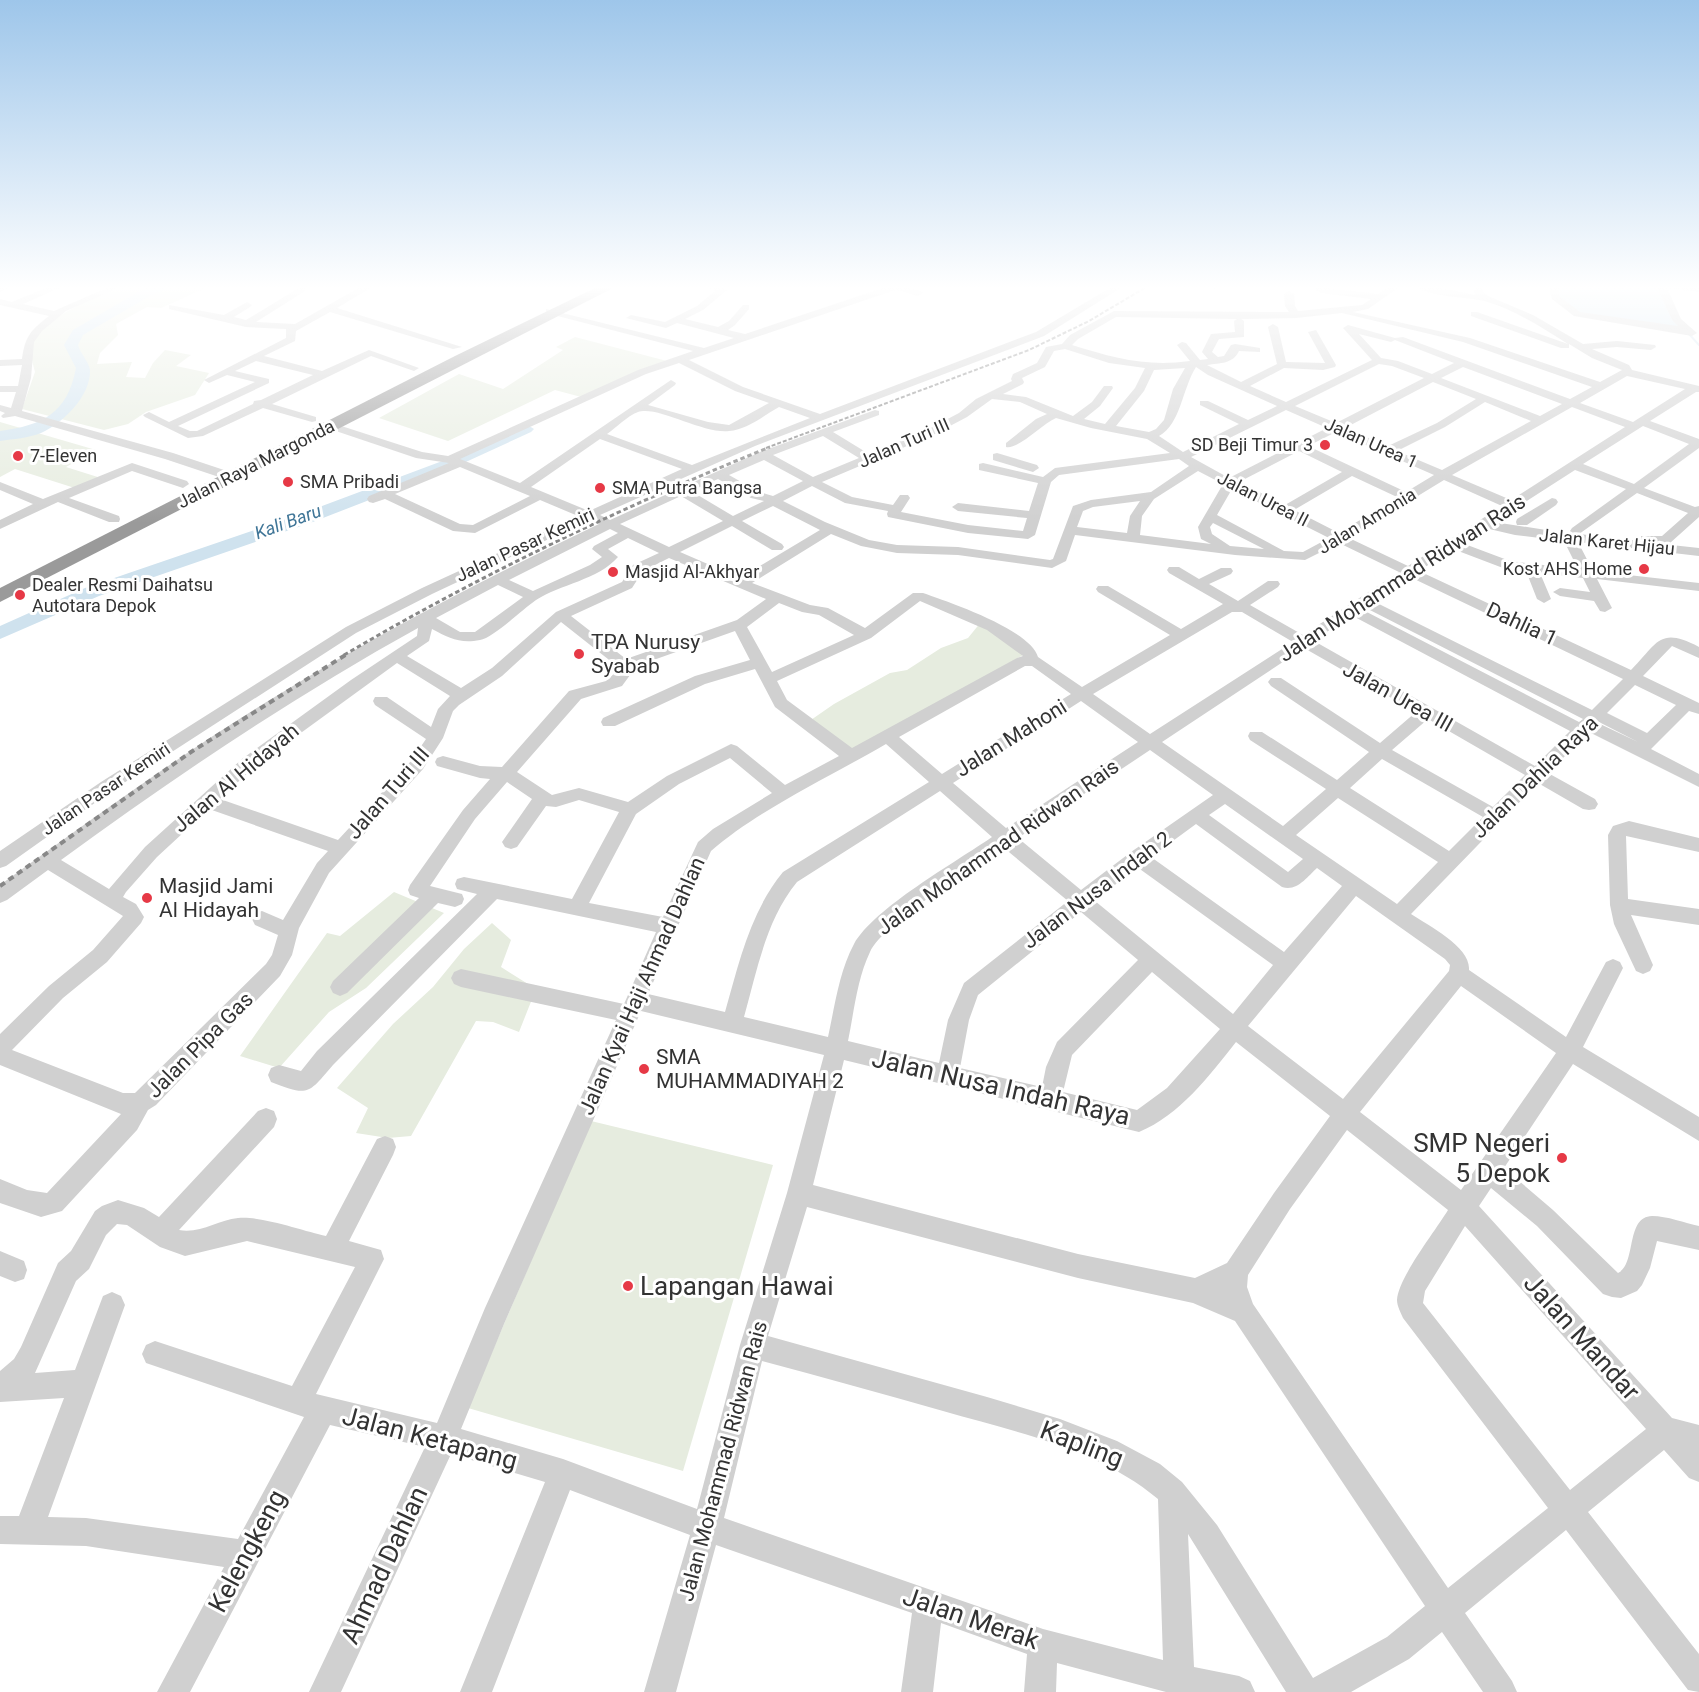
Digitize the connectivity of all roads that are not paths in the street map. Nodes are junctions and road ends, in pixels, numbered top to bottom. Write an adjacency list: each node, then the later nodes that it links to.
1 (26, 365): 39 (street)
2 (239, 365): 29 (street)
3 (285, 365): 30 (street)
4 (347, 365): 30 (street)
5 (405, 365): 27 (street)
6 (420, 365): 27 (highway, Jalan Raya Margonda)
7 (435, 365): 86 (highway, Jalan Raya Margonda)
8 (436, 365): 57 (highway, Jalan Raya Margonda)
9 (662, 365): 77 (street)
10 (691, 365): 44 (street)
11 (957, 365): 54 (street, Jalan Pasar Kemiri)
12 (1041, 365): 42 (street, Jalan Turi III)
13 (1144, 365): 26 (street)
14 (1187, 365): 26 (street)
15 (1194, 365): 66 (street)
16 (1197, 365): 35 (street, Jalan Urea 1)
17 (1282, 365): 18 (street); 35 (street)
18 (1331, 365)
19 (1370, 365): 48 (street)
20 (1398, 365): 31 (street)
21 (1458, 365): 31 (street)
22 (1467, 365): 46 (street)
23 (1539, 365): 36 (street)
24 (1615, 365): 28 (street)
25 (1630, 365): 28 (street, Jalan Amonia)
26 (1151, 366): 61 (street)
27 (414, 368): 57 (highway, Jalan Raya Margonda)
28 (1624, 369): 36 (street, Jalan Amonia); 40 (street)
29 (226, 372): 32 (street); 41 (street)
30 (324, 375): 47 (street)
31 (1433, 379): 43 (street); 62 (street)
32 (265, 381): 34 (street); 41 (street)
33 (671, 383): 49 (street)
34 (281, 386)
35 (1241, 386): 48 (street, Jalan Urea 1)
36 (1600, 386): 46 (street, Jalan Amonia)
37 (1108, 388): 55 (street)
38 (0, 389): 39 (street)
39 (22, 389): 51 (street)
40 (1696, 389): 58 (street, Jalan Mohammad Ridwan Rais)
41 (231, 396): 47 (street); 60 (street)
42 (991, 396): 52 (street); 76 (street, Jalan Turi III)
43 (1483, 399): 56 (street); 72 (street)
44 (779, 402): 49 (street); 54 (street)
45 (1204, 403): 59 (street)
46 (1573, 403): 56 (street, Jalan Amonia); 58 (street)
47 (264, 405): 57 (street); 60 (street)
48 (1288, 406): 59 (street); 62 (street, Jalan Urea 1)
49 (639, 407): 65 (street)
50 (875, 413): 64 (street)
51 (9, 414): 86 (street); 86 (street)
52 (1056, 414): 55 (street); 70 (street)
53 (150, 415): 60 (street)
54 (818, 417): 81 (street, Jalan Pasar Kemiri)
55 (1076, 420): 61 (street)
56 (1540, 420): 84 (street, Jalan Amonia)
57 (322, 423): 77 (street); 86 (highway, Jalan Raya Margonda); 86 (highway, Jalan Raya Margonda)
58 (1636, 424): 69 (street); 78 (street, Jalan Mohammad Ridwan Rais)
59 (1249, 425): 74 (street)
60 (169, 426)
61 (1108, 428): 63 (street)
62 (1338, 428): 71 (street); 72 (street, Jalan Urea 1)
63 (1129, 431): 66 (street); 68 (street)
64 (825, 432): 73 (street); 76 (street)
65 (599, 435): 81 (street); 90 (street)
66 (1153, 435): 74 (street, Jalan Urea II)
67 (507, 441): 77 (street)
68 (1106, 443)
69 (1698, 444): 91 (street)
70 (1010, 445)
71 (1300, 447): 82 (street); 88 (street)
72 (1387, 451): 84 (street, Jalan Urea 1)
73 (764, 455): 83 (street); 87 (street)
74 (1181, 456): 79 (street, Jalan Urea II); 85 (street)
75 (997, 457): 85 (street)
76 (870, 459): 87 (street, Jalan Turi III)
77 (454, 462): 90 (street); 93 (street)
78 (1574, 465): 91 (street); 100 (street, Jalan Mohammad Ridwan Rais)
79 (1197, 466): 88 (street, Jalan Urea II); 94 (street)
80 (983, 467): 85 (street)
81 (692, 468): 104 (street, Jalan Pasar Kemiri)
82 (1352, 471): 95 (street); 102 (street)
83 (720, 475): 92 (street); 97 (street)
84 (1443, 475): 95 (street, Jalan Amonia); 100 (street, Jalan Urea 1)
85 (1048, 478): 109 (street)
86 (204, 481): 96 (street); 106 (highway, Jalan Raya Margonda); 136 (highway, Jalan Raya Margonda); 142 (highway, Jalan Raya Margonda); 144 (highway, Jalan Raya Margonda)
87 (811, 482): 97 (street, Jalan Turi III); 114 (street)
88 (1230, 482): 102 (street, Jalan Urea II); 105 (street)
89 (0, 486): 99 (street)
90 (520, 489): 93 (street)
91 (1638, 489): 103 (street); 117 (street)
92 (682, 491): 107 (street); 112 (street)
93 (539, 496): 104 (street)
94 (1150, 496): 115 (street); 118 (street)
95 (1406, 497): 119 (street, Jalan Amonia)
96 (58, 498): 99 (street); 106 (street)
97 (772, 501): 107 (street, Jalan Turi III); 113 (street)
98 (1552, 502): 110 (street)
99 (44, 504): 111 (street)
100 (1513, 506): 108 (street, Jalan Mohammad Ridwan Rais)
101 (958, 507): 109 (street)
102 (1286, 510): 119 (street, Jalan Urea II)
103 (1698, 511): 117 (street)
104 (590, 516): 112 (street); 199 (street, Jalan Pasar Kemiri)
105 (1211, 517): 124 (street); 127 (street)
106 (114, 519): 134 (highway, Jalan Raya Margonda)
107 (732, 520): 121 (street); 125 (street, Jalan Turi III)
108 (1490, 520): 110 (street); 117 (street, Jalan Karet Hijau); 120 (street, Jalan Mohammad Ridwan Rais)
109 (1035, 521): 114 (street)
110 (1522, 522): 117 (street)
111 (0, 525)
112 (611, 525): 116 (street); 122 (street)
113 (830, 529): 123 (street); 137 (street)
114 (968, 529): 123 (street)
115 (1069, 530): 118 (street, Jalan Amonia); 123 (street)
116 (628, 533): 125 (street); 129 (street)
117 (1573, 534): 126 (street, Jalan Karet Hijau); 133 (street)
118 (1133, 538): 124 (street, Jalan Amonia)
119 (1339, 538): 127 (street, Jalan Amonia); 132 (street, Jalan Urea II)
120 (1453, 544): 128 (street); 132 (street, Jalan Mohammad Ridwan Rais)
121 (777, 547)
122 (561, 548): 129 (street); 135 (street)
123 (951, 551)
124 (1235, 551): 127 (street, Jalan Amonia)
125 (670, 552): 137 (street); 150 (street, Jalan Turi III)
126 (1698, 554)
127 (1288, 556)
128 (1531, 567): 133 (street); 147 (street)
129 (595, 568): 145 (street)
130 (1174, 570): 138 (street, Jalan Urea III)
131 (1226, 571): 138 (street)
132 (1410, 571): 148 (street, Jalan Mohammad Ridwan Rais); 161 (street, Dahlia 1)
133 (1587, 573): 140 (street); 143 (street)
134 (0, 575)
135 (498, 580): 145 (street); 151 (street)
136 (0, 581)
137 (741, 584): 146 (street)
138 (1199, 584): 149 (street, Jalan Urea III)
139 (1273, 584): 149 (street)
140 (1699, 587)
141 (1103, 589): 154 (street)
142 (0, 590)
143 (1560, 592)
144 (0, 596)
145 (533, 596): 151 (street)
146 (776, 598): 152 (street); 153 (street)
147 (1544, 599)
148 (1357, 605): 155 (street, Jalan Mohammad Ridwan Rais); 170 (street)
149 (1238, 607): 154 (street); 155 (street, Jalan Urea III)
150 (561, 615): 160 (street); 165 (street, Jalan Turi III)
151 (424, 620): 157 (street, Jalan Al Hidayah); 200 (street)
152 (742, 623): 159 (street); 160 (street)
153 (866, 635): 158 (street); 162 (street)
154 (1181, 635): 164 (street)
155 (1302, 642): 168 (street, Jalan Urea III); 174 (street, Jalan Mohammad Ridwan Rais)
156 (1699, 653): 161 (street, Jalan Dahlia Raya)
157 (396, 656): 165 (street); 187 (street, Jalan Al Hidayah)
158 (1030, 660): 164 (street); 171 (street, Jalan Kyai Haji Ahmad Dahlan)
159 (759, 663): 162 (street); 169 (street)
160 (622, 666): 179 (street)
161 (1634, 676): 167 (street, Dahlia 1); 170 (street, Jalan Dahlia Raya)
162 (769, 679): 177 (street)
163 (1276, 682): 176 (street)
164 (1083, 693): 174 (street); 182 (street, Jalan Mahoni)
165 (460, 695): 173 (street, Jalan Turi III)
166 (381, 701): 173 (street)
167 (1693, 706): 175 (street)
168 (1426, 712): 176 (street); 180 (street, Jalan Urea III)
169 (609, 722)
170 (1591, 722): 175 (street); 180 (street, Jalan Dahlia Raya)
171 (887, 736): 177 (street, Jalan Kyai Haji Ahmad Dahlan); 182 (street)
172 (1256, 736): 183 (street)
173 (435, 738): 196 (street, Jalan Turi III)
174 (1151, 742): 185 (street); 193 (street, Jalan Mohammad Ridwan Rais)
175 (1644, 746): 181 (street)
176 (1382, 752): 183 (street); 191 (street)
177 (851, 756): 184 (street, Jalan Kyai Haji Ahmad Dahlan)
178 (443, 762): 179 (street)
179 (506, 773): 186 (street); 204 (street)
180 (1535, 774): 188 (street, Jalan Urea III); 191 (street, Jalan Dahlia Raya)
181 (1699, 781)
182 (939, 782): 193 (street); 224 (street, Jalan Mahoni)
183 (1338, 788): 192 (street); 201 (street)
184 (784, 794): 189 (street); 214 (street, Jalan Kyai Haji Ahmad Dahlan)
185 (1225, 795): 190 (street, Jalan Nusa Indah 2); 192 (street)
186 (543, 798): 189 (street); 194 (street)
187 (206, 801): 196 (street, Jalan Turi III); 206 (street, Jalan Al Hidayah)
188 (1589, 804)
189 (630, 809): 210 (street)
190 (1196, 815): 197 (street, Jalan Nusa Indah 2); 198 (street)
191 (1494, 815): 201 (street, Jalan Dahlia Raya)
192 (1284, 835): 198 (street)
193 (1005, 838): 207 (street); 227 (street, Jalan Mohammad Ridwan Rais)
194 (511, 842)
195 (1696, 842): 209 (street)
196 (340, 848): 215 (street, Jalan Pipa Gas)
197 (1137, 857): 207 (street, Jalan Nusa Indah 2); 217 (street)
198 (1316, 858): 202 (street)
199 (0, 861)
200 (47, 861): 205 (street); 206 (street)
201 (1450, 861): 211 (street, Jalan Dahlia Raya)
202 (1354, 885): 211 (street); 217 (street, Jalan Nusa Indah Raya)
203 (494, 890): 204 (street); 210 (street); 231 (street)
204 (435, 894): 222 (street)
205 (0, 895)
206 (112, 900): 226 (street)
207 (1081, 902): 216 (street); 230 (street, Jalan Nusa Indah 2)
208 (1699, 905): 212 (street)
209 (1619, 906): 212 (street); 218 (street)
210 (577, 908): 214 (street)
211 (1399, 915): 220 (street)
212 (1699, 915)
213 (262, 919): 215 (street)
214 (668, 926): 223 (street, Jalan Kyai Haji Ahmad Dahlan)
215 (288, 931): 233 (street, Jalan Pipa Gas)
216 (1151, 959): 225 (street); 232 (street)
217 (1286, 964): 225 (street, Jalan Nusa Indah Raya)
218 (1643, 965)
219 (1613, 968): 228 (street)
220 (1459, 974): 228 (street); 234 (street)
221 (461, 978): 223 (street, Jalan Nusa Indah Raya)
222 (340, 987)
223 (632, 1007): 224 (street, Jalan Nusa Indah Raya); 255 (street, Jalan Kyai Haji Ahmad Dahlan)
224 (732, 1024): 227 (street, Jalan Nusa Indah Raya)
225 (1233, 1027): 232 (street, Jalan Nusa Indah Raya); 234 (street)
226 (0, 1048)
227 (836, 1048): 230 (street, Jalan Nusa Indah Raya); 240 (street, Jalan Mohammad Ridwan Rais)
228 (1570, 1050): 236 (street); 238 (street)
229 (0, 1055): 233 (street, Jalan Pipa Gas)
230 (948, 1074): 232 (street, Jalan Nusa Indah Raya)
231 (279, 1075)
232 (1051, 1100)
233 (140, 1103): 239 (street)
234 (1345, 1114): 241 (street, Jalan Mandar); 245 (street)
235 (266, 1119): 242 (street)
236 (1699, 1130)
237 (385, 1147): 244 (street)
238 (1489, 1171): 241 (street); 243 (street)
239 (0, 1191)
240 (799, 1193): 246 (street); 249 (street, Jalan Mohammad Ridwan Rais)
241 (1464, 1207): 254 (street, Jalan Mandar); 260 (street)
242 (161, 1232): 244 (street); 252 (street)
243 (1699, 1238)
244 (332, 1249): 253 (street)
245 (1236, 1272): 246 (street); 248 (street)
246 (1196, 1291): 248 (street)
247 (112, 1305): 251 (street)
248 (1244, 1311): 265 (street)
249 (753, 1345): 259 (street, Kapling); 261 (street, Jalan Mohammad Ridwan Rais)
250 (155, 1354): 253 (street, Jalan Ketapang)
251 (83, 1383): 252 (street); 262 (street)
252 (0, 1388)
253 (310, 1406): 255 (street, Jalan Ketapang); 263 (street, Kelengkeng)
254 (1667, 1430): 256 (street); 257 (street, Jalan Mandar); 260 (street)
255 (444, 1438): 258 (street, Jalan Ketapang); 270 (street, Ahmad Dahlan)
256 (1699, 1439)
257 (1699, 1468)
258 (562, 1473): 261 (street, Jalan Ketapang); 271 (street)
259 (1172, 1492): 268 (street); 276 (street, Kapling)
260 (1568, 1510): 265 (street); 267 (street)
261 (707, 1527): 264 (street, Jalan Merak); 272 (street, Jalan Mohammad Ridwan Rais)
262 (14, 1531): 263 (street)
263 (244, 1556): 269 (street, Kelengkeng)
264 (928, 1604): 266 (street, Jalan Merak); 273 (street)
265 (1446, 1611): 277 (street); 278 (street)
266 (1043, 1644): 268 (street, Jalan Merak); 274 (street)
267 (1699, 1679)
268 (1179, 1680): 275 (street, Jalan Merak)
269 (172, 1692)
270 (325, 1692)
271 (476, 1692)
272 (660, 1692)
273 (917, 1692)
274 (1040, 1692)
275 (1239, 1692)
276 (1304, 1692)
277 (1320, 1692)
278 (1501, 1692)

